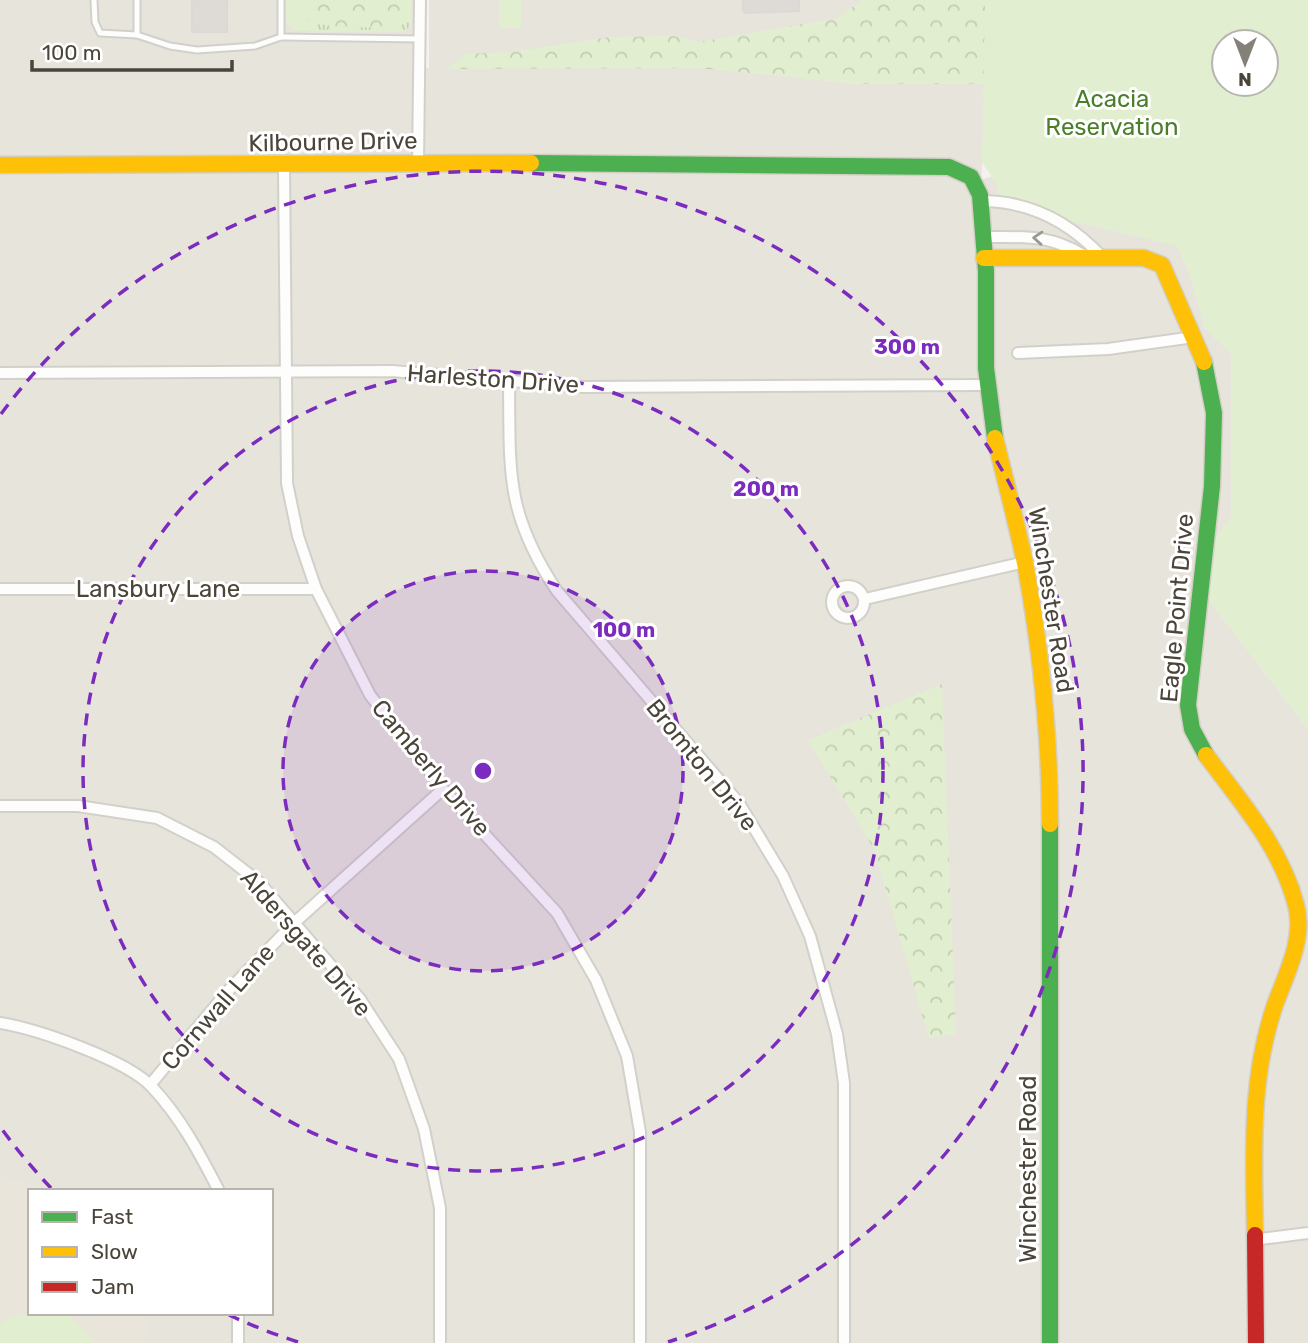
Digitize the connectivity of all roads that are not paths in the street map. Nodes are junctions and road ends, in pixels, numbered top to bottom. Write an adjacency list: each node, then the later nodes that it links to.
1 (94, 0): 5 (lane)
2 (137, 0): 5 (lane)
3 (281, 0): 6 (lane)
4 (420, 0): 7 (street)
5 (137, 35): 6 (lane)
6 (281, 37): 7 (lane)
7 (420, 39): 8 (street)
8 (418, 163): 9 (street, Kilbourne Drive); 11 (street, Kilbourne Drive)
9 (666, 163): 12 (street, Winchester Road)
10 (0, 165): 11 (street, Kilbourne Drive)
11 (284, 167): 19 (street, Camberly Drive)
12 (981, 201): 13 (street, Winchester Road); 15 (street)
13 (983, 237): 14 (street, Winchester Road); 15 (street, Eagle Point Drive, one-way to 13)
14 (985, 258): 15 (street, Eagle Point Drive); 21 (street, Winchester Road)
15 (1095, 258): 16 (street, Eagle Point Drive)
16 (1194, 337): 17 (street); 33 (street, Eagle Point Drive)
17 (1018, 352)
18 (0, 373): 19 (street, Harleston Drive)
19 (284, 373): 20 (street, Harleston Drive); 24 (street, Camberly Drive)
20 (509, 383): 21 (street, Harleston Drive); 38 (street, Bromton Drive)
21 (986, 385): 22 (street, Winchester Road)
22 (1025, 562): 25 (street); 39 (street, Winchester Road)
23 (0, 589): 24 (street, Lansbury Lane)
24 (316, 589): 26 (street, Camberly Drive)
25 (865, 599)
26 (443, 789): 28 (street, Cornwall Lane); 37 (street, Camberly Drive)
27 (0, 806): 28 (street, Aldersgate Drive)
28 (294, 923): 30 (street, Cornwall Lane); 36 (street, Aldersgate Drive)
29 (0, 1023): 30 (street)
30 (150, 1085): 31 (street)
31 (218, 1189)
32 (1308, 1233): 33 (street)
33 (1253, 1240): 40 (street, Eagle Point Drive)
34 (238, 1315): 35 (street)
35 (239, 1343)
36 (440, 1343)
37 (640, 1343)
38 (844, 1343)
39 (1051, 1343)
40 (1256, 1343)

